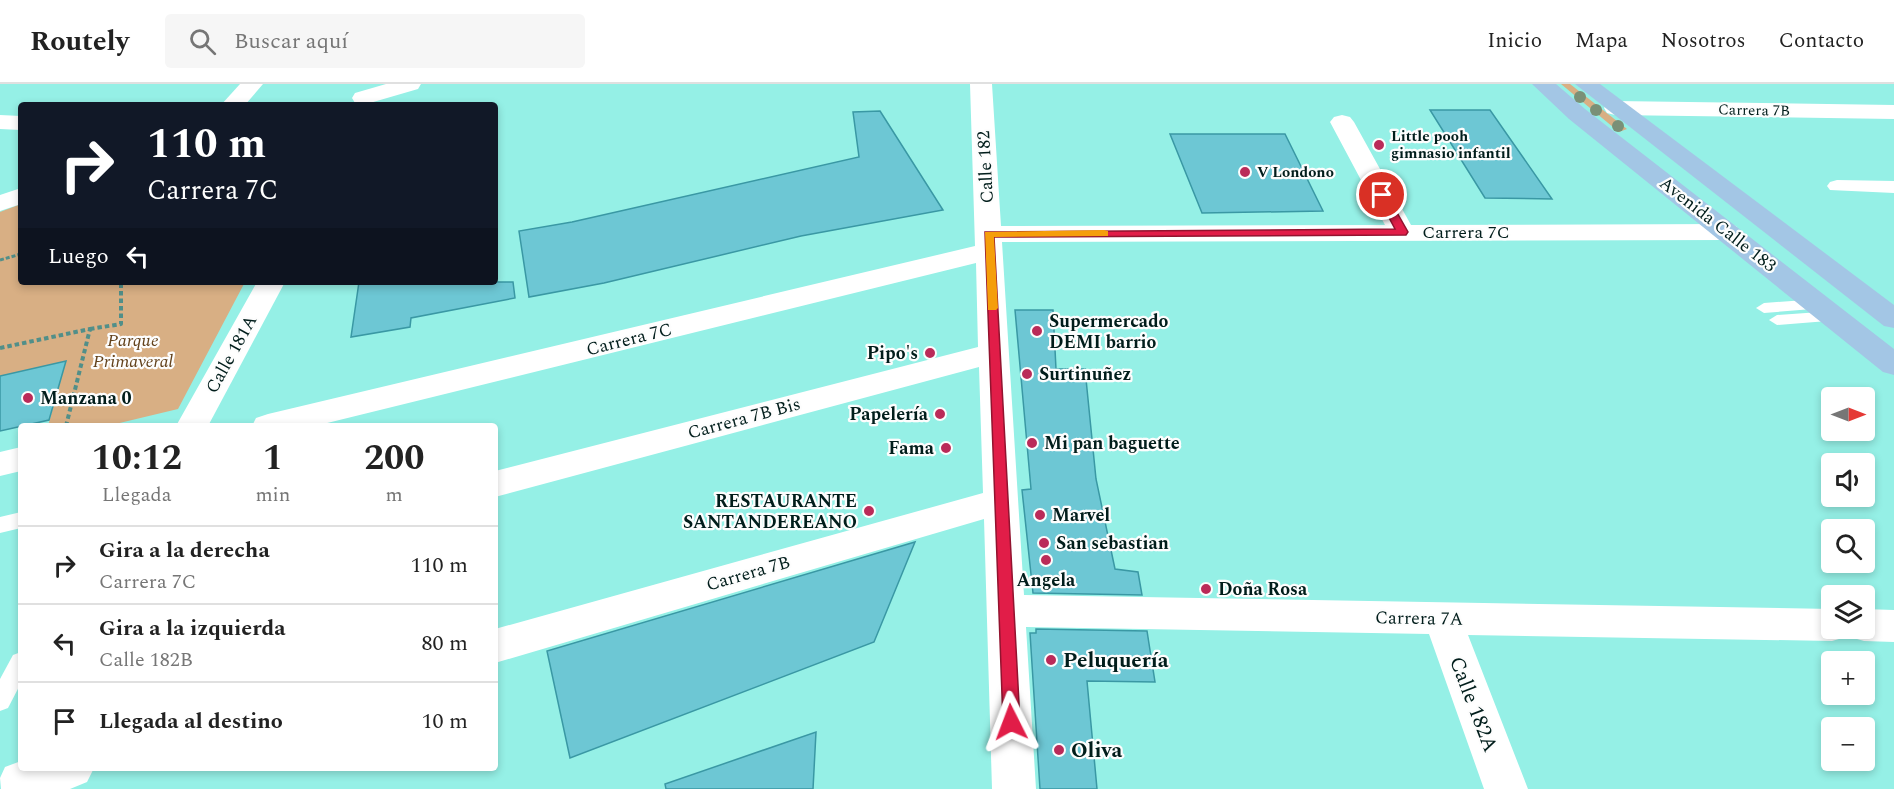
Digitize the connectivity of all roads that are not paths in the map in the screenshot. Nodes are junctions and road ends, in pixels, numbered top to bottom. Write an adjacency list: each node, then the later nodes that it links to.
1 (252, 84): 7 (street)
2 (410, 84): 6 (street)
3 (981, 84): 19 (street, Calle 182)
4 (1543, 84): 17 (main road, Avenida Calle 183)
5 (1586, 84): 8 (main road, Avenida Calle 183)
6 (363, 98)
7 (235, 102)
8 (1615, 108): 9 (street, Carrera 7B); 23 (main road, Avenida Calle 183)
9 (1893, 113)
10 (0, 122): 12 (street)
11 (1342, 122): 18 (street)
12 (18, 123)
13 (1837, 186): 14 (street)
14 (1894, 187)
15 (18, 197): 16 (street)
16 (0, 203)
17 (1727, 231): 18 (street, Carrera 7C); 22 (main road, Avenida Calle 183)
18 (1402, 232): 19 (street, Carrera 7C)
19 (989, 243): 25 (street, Calle 182); 28 (street, Carrera 7C)
20 (270, 285): 27 (street, Calle 181A)
21 (1764, 308): 22 (lane)
22 (1826, 310): 24 (lane); 26 (main road, Avenida Calle 183)
23 (1889, 311)
24 (1778, 320)
25 (994, 353): 31 (street, Carrera 7B Bis); 32 (street, Calle 182)
26 (1894, 365)
27 (186, 423)
28 (280, 423)
29 (18, 460): 30 (street)
30 (0, 464)
31 (498, 483)
32 (1001, 501): 35 (street, Calle 182); 40 (street, Carrera 7B)
33 (18, 521): 34 (lane)
34 (0, 525)
35 (1006, 611): 36 (street, Carrera 7A); 45 (street, Calle 182)
36 (1442, 618): 37 (street, Carrera 7A); 46 (street, Calle 182A)
37 (1821, 625)
38 (1875, 626): 39 (street)
39 (1894, 626)
40 (498, 645)
41 (18, 668): 42 (lane)
42 (0, 701)
43 (60, 771): 44 (street)
44 (22, 780)
45 (1014, 789)
46 (1506, 789)

